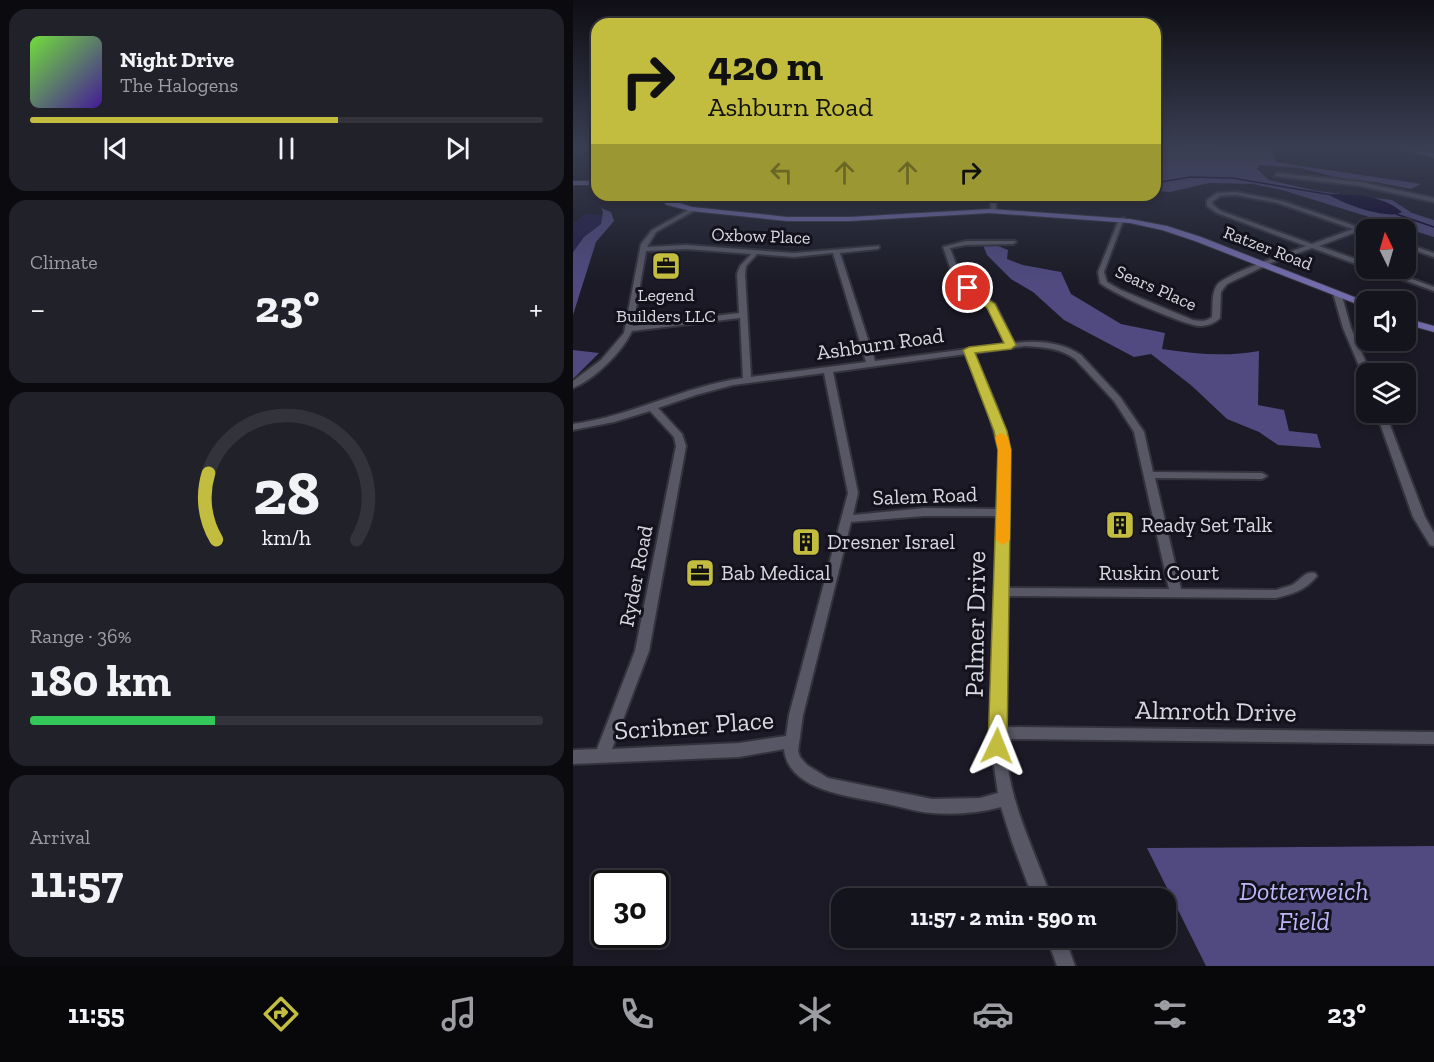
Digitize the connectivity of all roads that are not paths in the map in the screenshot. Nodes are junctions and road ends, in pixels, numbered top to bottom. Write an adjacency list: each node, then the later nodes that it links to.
1 (1220, 194): 13 (street)
2 (1251, 194): 11 (street)
3 (1407, 194): 4 (street)
4 (1434, 200)
5 (667, 201): 7 (main road, Ratzer Road)
6 (993, 201): 8 (street)
7 (694, 209): 8 (main road, Ratzer Road); 15 (street)
8 (994, 211): 9 (main road, Ratzer Road)
9 (1122, 219): 21 (main road, Ratzer Road); 21 (street, Sears Place)
10 (1356, 229): 13 (street)
11 (1356, 229)
12 (1013, 242): 30 (street)
13 (1312, 246): 20 (street); 21 (street)
14 (877, 247): 17 (street, Oxbow Place)
15 (643, 249): 18 (street, Oxbow Place); 28 (street)
16 (1416, 249): 19 (street)
17 (836, 251): 18 (street, Oxbow Place); 32 (street)
18 (755, 253): 26 (street)
19 (1434, 255)
20 (1356, 262)
21 (1264, 265): 24 (main road, Ratzer Road)
22 (1405, 279): 23 (street)
23 (1434, 289)
24 (1337, 293): 25 (main road, Ratzer Road); 33 (street)
25 (1356, 301)
26 (744, 315): 28 (street); 35 (street)
27 (1416, 324): 29 (main road)
28 (629, 329): 36 (street)
29 (1434, 329)
30 (1011, 345): 31 (street, Ashburn Road); 40 (street, Ashburn Road)
31 (969, 350): 32 (street, Ashburn Road); 42 (street, Palmer Drive)
32 (871, 363): 34 (street, Ashburn Road)
33 (1362, 363)
34 (828, 369): 35 (street, Ashburn Road); 43 (street)
35 (747, 380): 37 (street, Ashburn Road)
36 (573, 385)
37 (652, 408): 39 (street, Ashburn Road); 51 (street, Ryder Road)
38 (1384, 423): 44 (street)
39 (573, 427)
40 (1149, 475): 41 (street); 47 (street, Ashburn Road)
41 (1262, 476)
42 (1003, 513): 43 (street, Salem Road); 46 (street, Palmer Drive)
43 (847, 519): 50 (street)
44 (1434, 542)
45 (1311, 576): 47 (street, Ruskin Court)
46 (1002, 592): 47 (street, Ruskin Court); 48 (street, Palmer Drive)
47 (1176, 593)
48 (998, 733): 49 (street, Almroth Drive); 53 (street, Palmer Drive)
49 (1434, 738)
50 (792, 741): 51 (street, Scribner Place); 53 (street, Scribner Place)
51 (602, 756): 52 (street, Scribner Place)
52 (573, 757)
53 (1005, 799): 54 (street, Palmer Drive)
54 (1038, 888)
55 (1060, 948): 56 (street)
56 (1066, 966)

